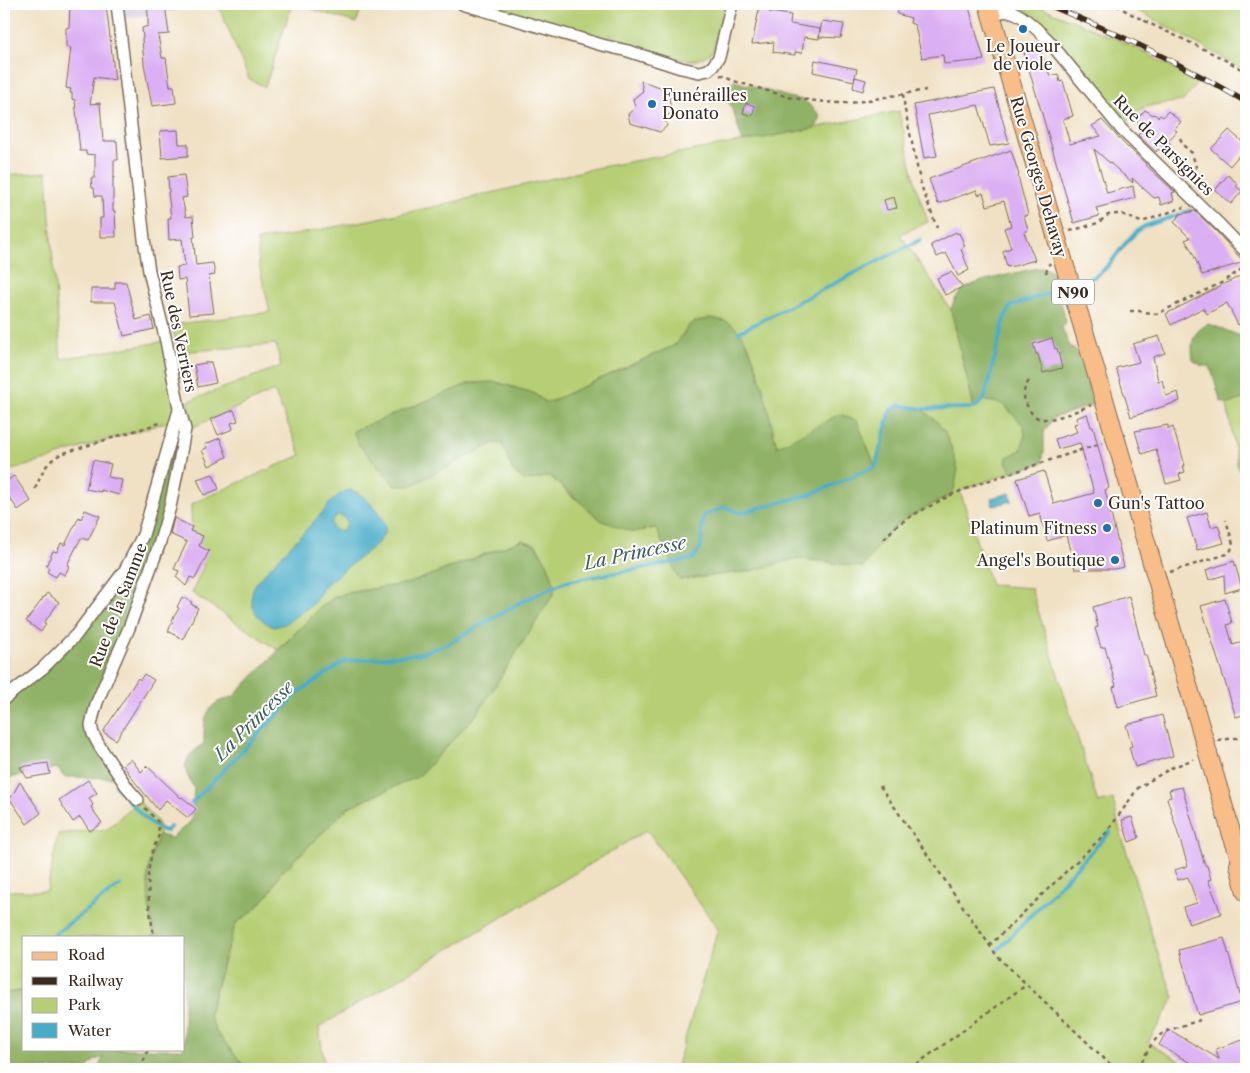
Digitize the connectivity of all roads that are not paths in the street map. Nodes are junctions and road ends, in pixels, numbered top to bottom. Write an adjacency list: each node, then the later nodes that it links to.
1 (117, 4): 6 (street, Rue des Verriers)
2 (462, 4): 3 (street)
3 (732, 4)
4 (990, 9): 5 (street, Rue de Parsignies); 9 (main road, Rue Georges Dehavay / N90)
5 (1246, 252)
6 (178, 413): 7 (street, Rue des Verriers); 8 (street, Rue de la Samme)
7 (4, 699)
8 (138, 800)
9 (1232, 835): 10 (main road, N90); 11 (main road, N90)
10 (1246, 874)
11 (1246, 892)

